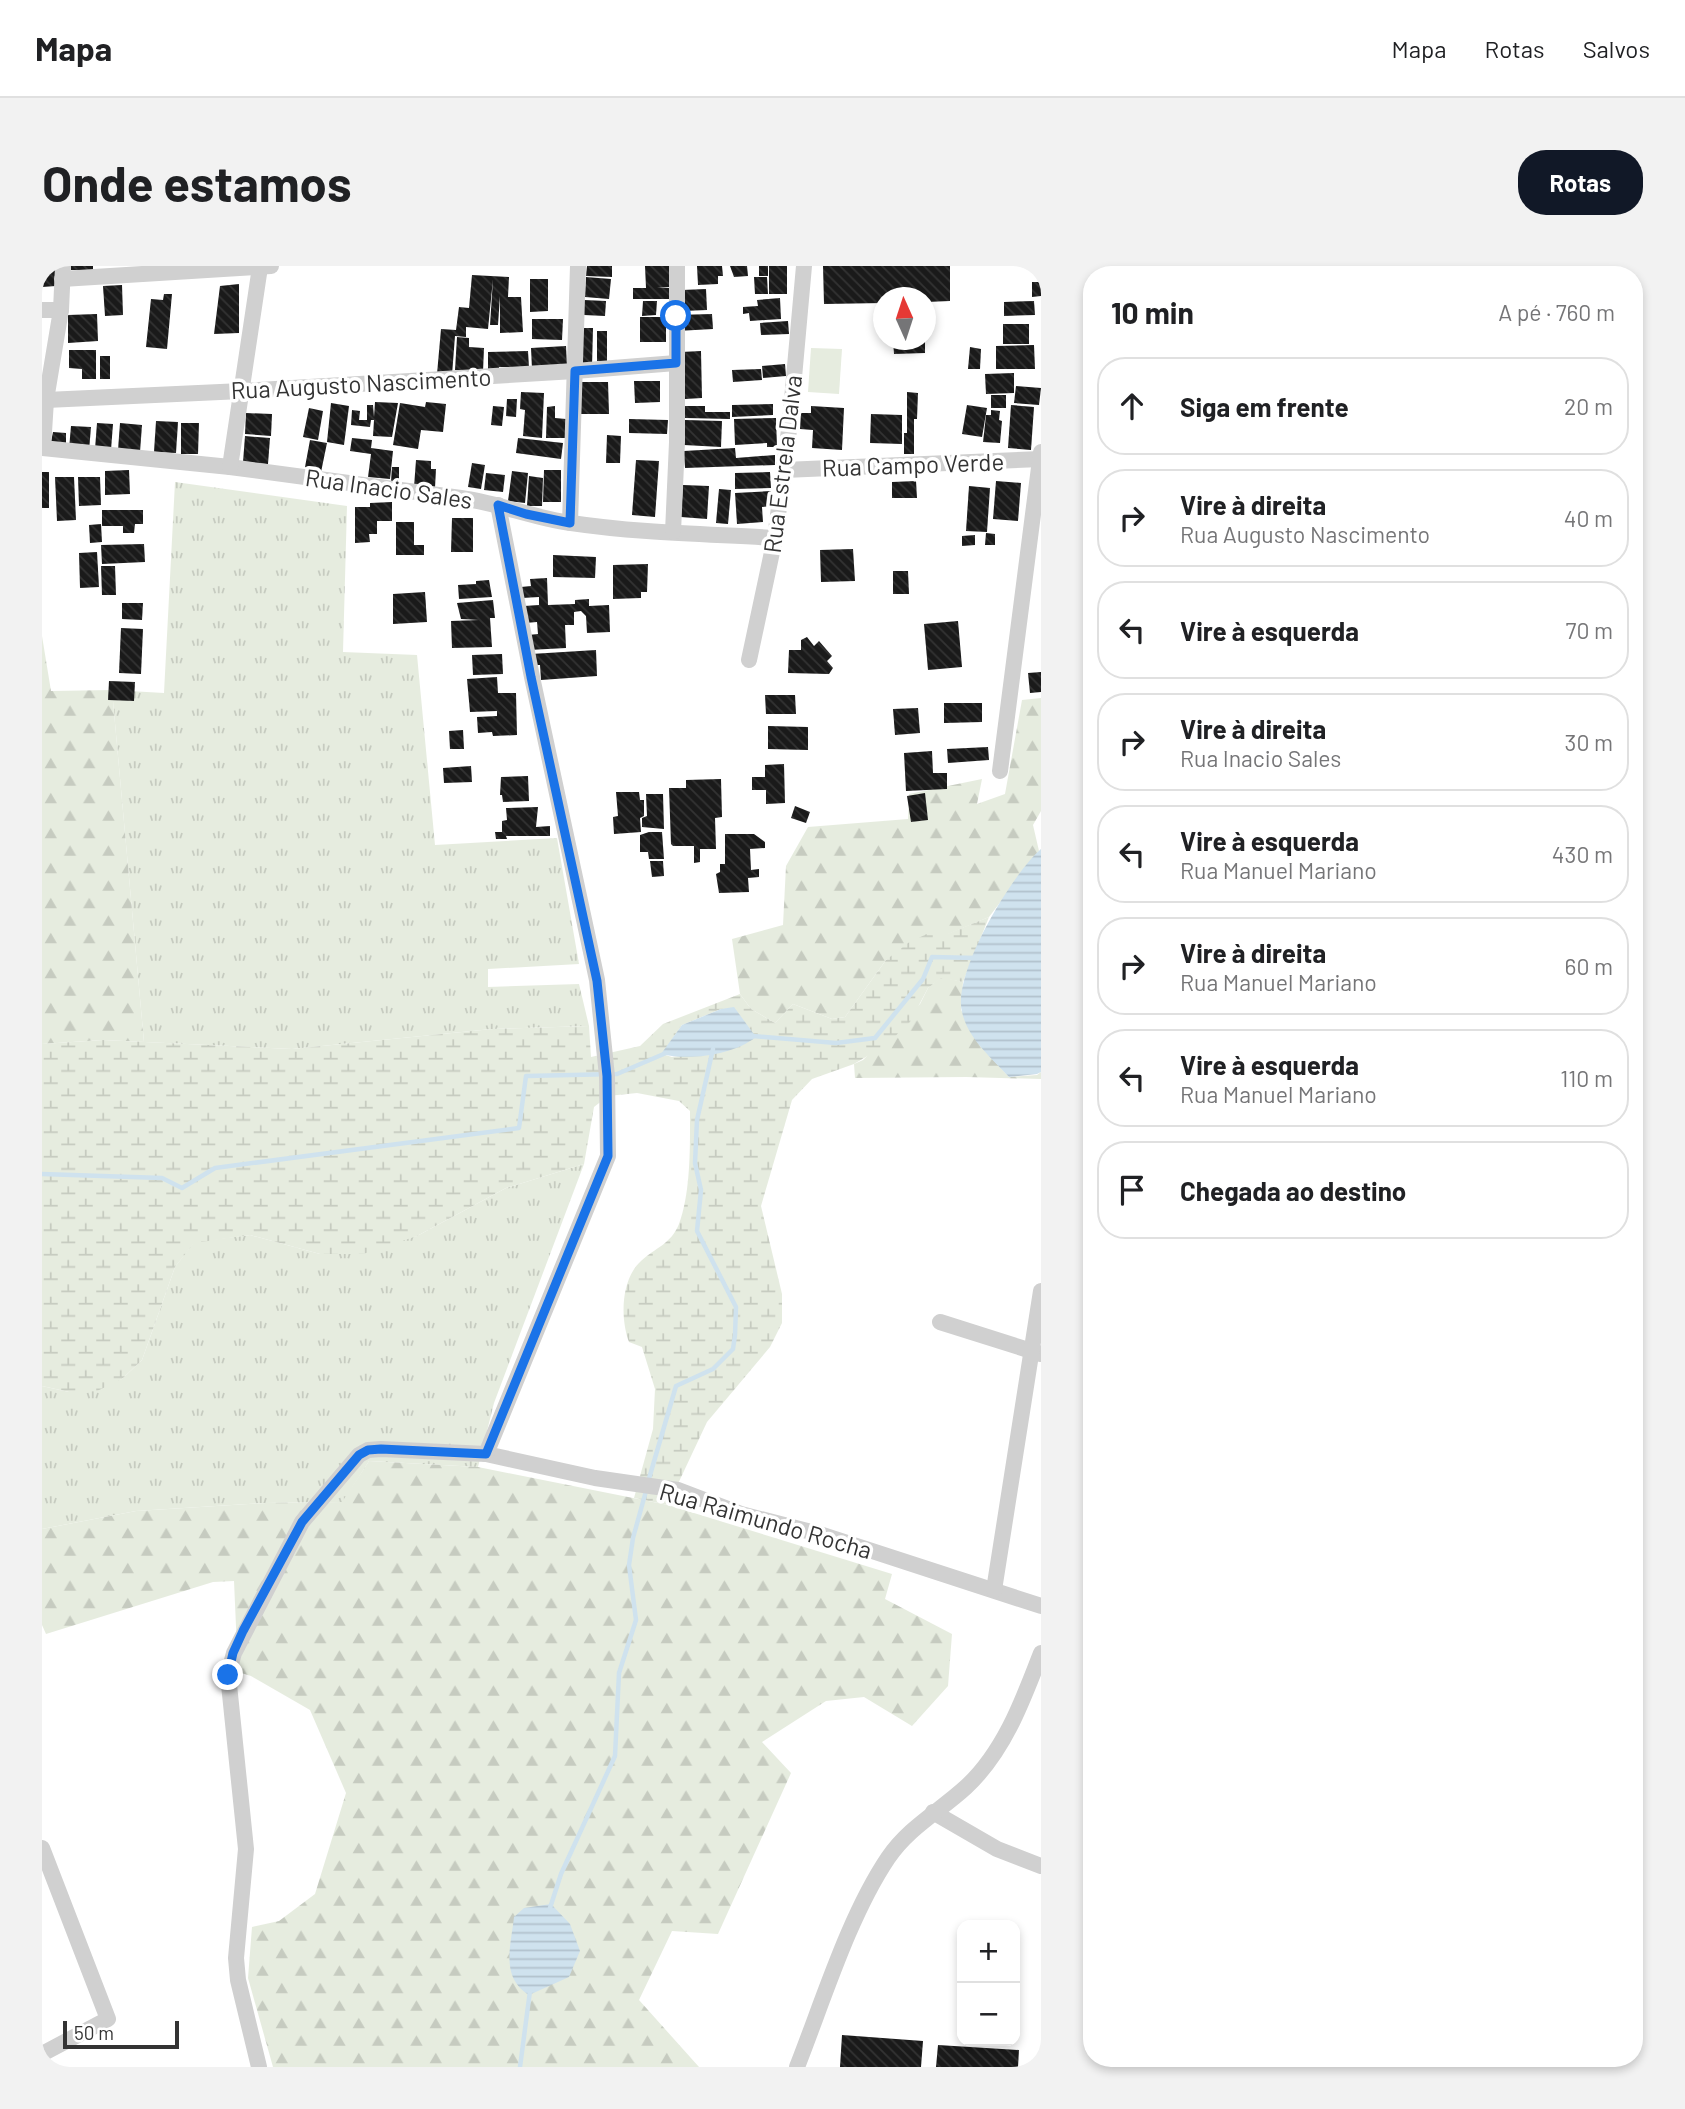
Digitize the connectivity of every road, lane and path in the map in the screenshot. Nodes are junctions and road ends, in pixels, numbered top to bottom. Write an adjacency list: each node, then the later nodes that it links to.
1 (271, 266): 5 (street)
2 (579, 266): 10 (street)
3 (677, 266): 9 (street)
4 (804, 266): 17 (street, Rua Estrela Dalva)
5 (260, 267): 6 (street); 11 (street)
6 (62, 272): 8 (street)
7 (42, 310): 8 (street)
8 (61, 310): 12 (street)
9 (676, 363): 10 (street, Rua Augusto Nascimento); 20 (street)
10 (575, 371): 11 (street, Rua Augusto Nascimento); 19 (street)
11 (242, 391): 12 (street, Rua Augusto Nascimento); 16 (street)
12 (46, 400): 13 (street)
13 (42, 448): 16 (street, Rua Inacio Sales)
14 (1041, 452): 15 (street)
15 (1041, 459): 17 (street, Rua Campo Verde); 23 (street)
16 (230, 467): 18 (street, Rua Inacio Sales)
17 (784, 470): 21 (street, Rua Estrela Dalva)
18 (498, 505): 19 (street, Rua Inacio Sales); 27 (street)
19 (570, 523): 20 (street, Rua Inacio Sales)
20 (673, 532): 21 (street, Rua Inacio Sales)
21 (775, 538): 22 (street, Rua Estrela Dalva)
22 (749, 660)
23 (1000, 771)
24 (1041, 1291): 26 (street)
25 (940, 1322): 26 (street)
26 (1037, 1353): 28 (street)
27 (486, 1454): 28 (street, Rua Raimundo Rocha); 35 (street, Rua Raimundo Rocha)
28 (993, 1590): 29 (street, Rua Raimundo Rocha)
29 (1041, 1606)
30 (1041, 1653): 31 (street)
31 (933, 1812): 33 (street); 36 (street)
32 (42, 1849): 34 (street)
33 (1041, 1866)
34 (42, 2054)
35 (259, 2067)
36 (797, 2067)

